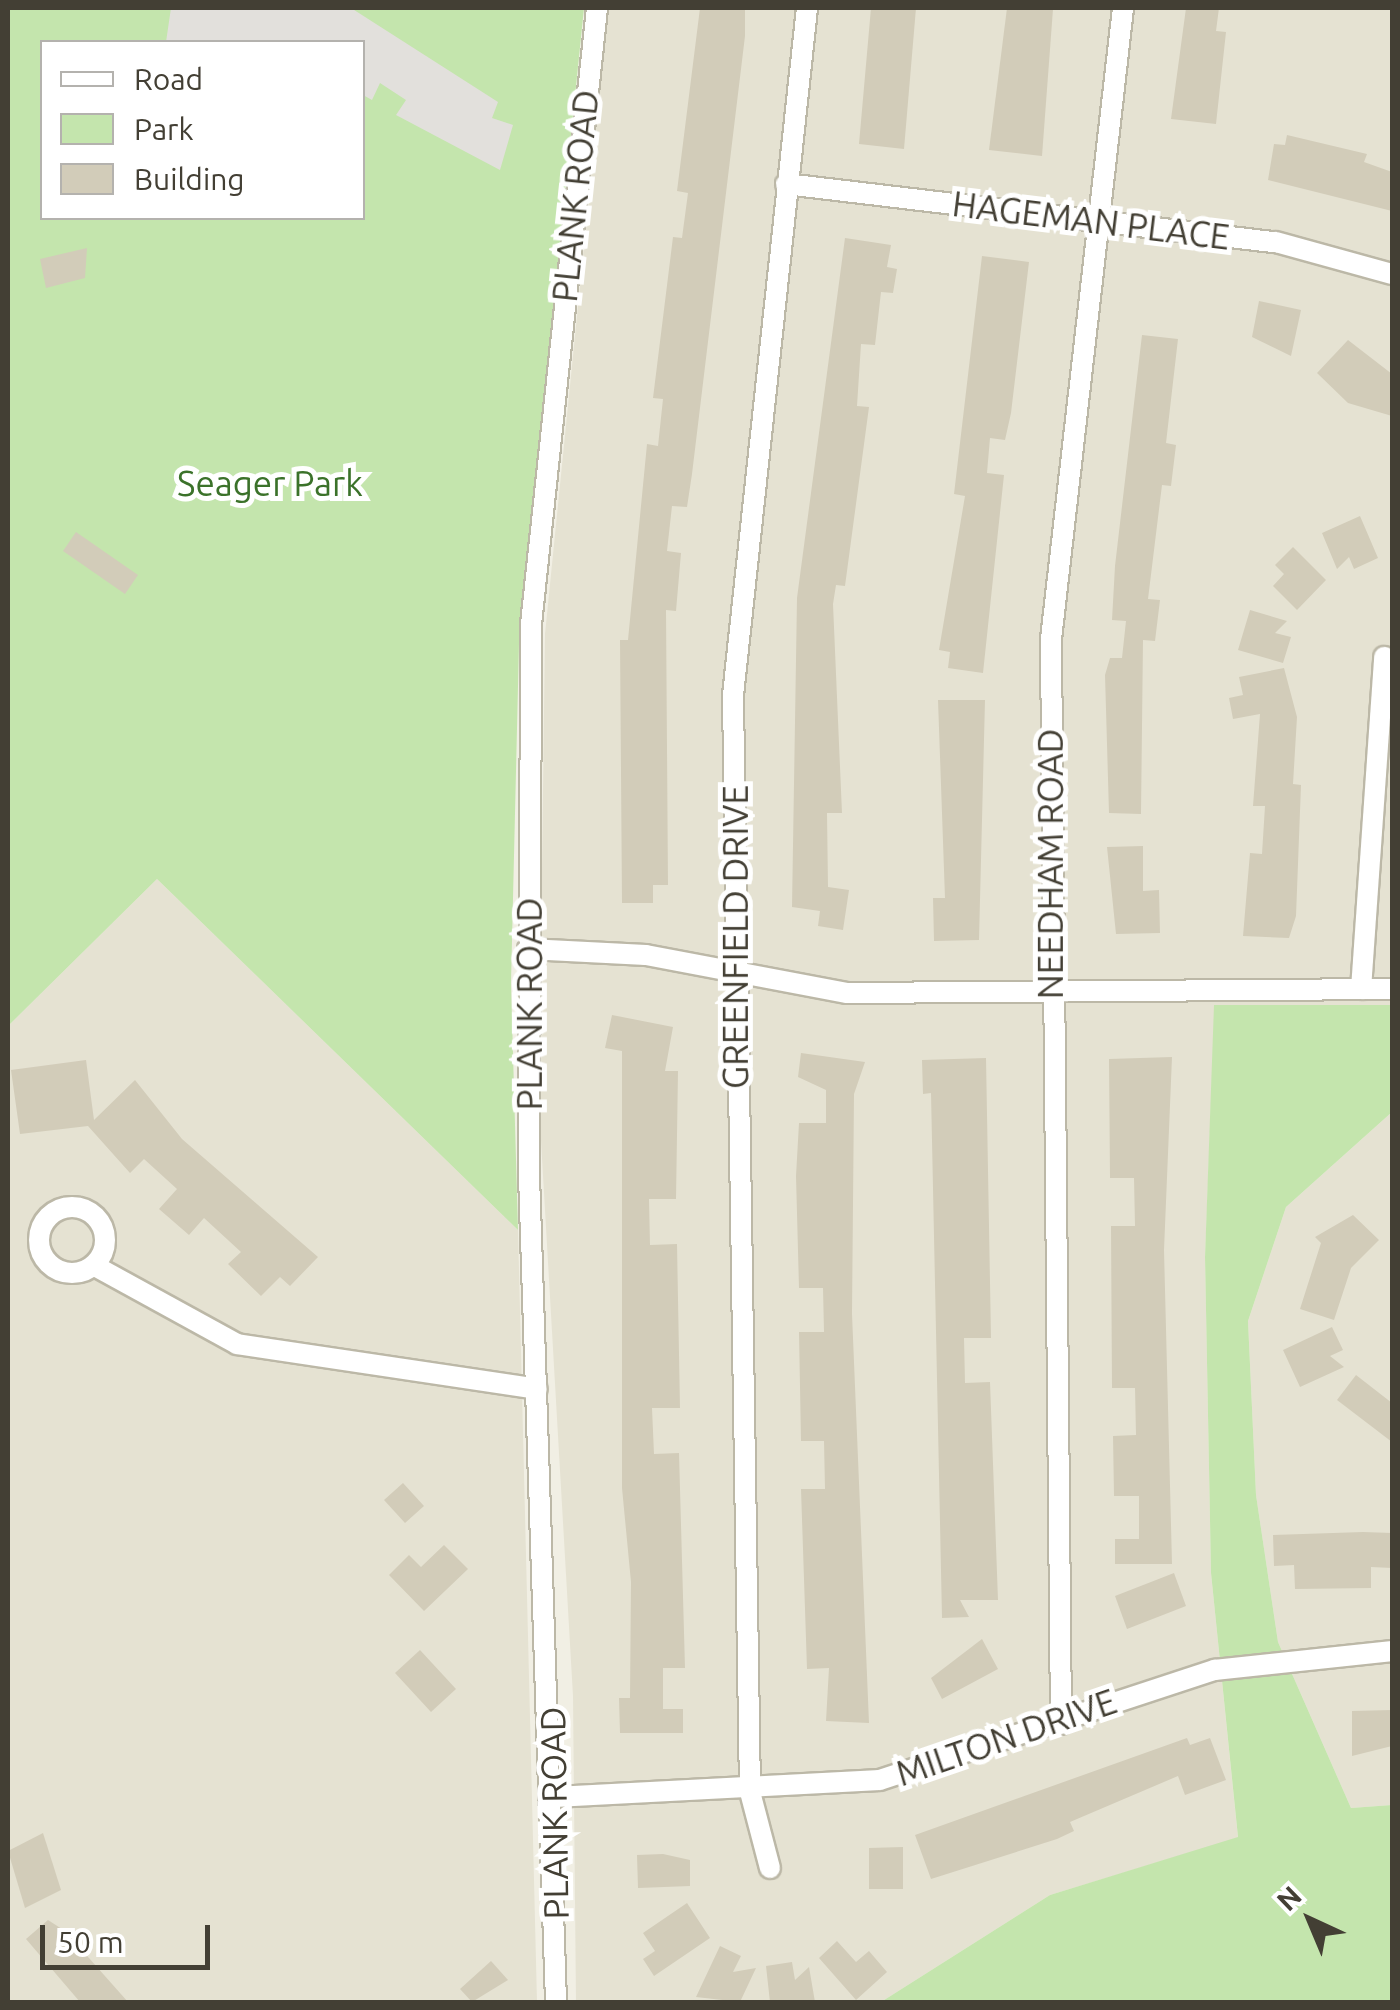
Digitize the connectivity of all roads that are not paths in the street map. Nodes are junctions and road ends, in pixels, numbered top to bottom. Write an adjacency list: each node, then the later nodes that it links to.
1 (596, 8): 8 (street, PLANK ROAD)
2 (807, 8): 4 (street, GREENFIELD DRIVE)
3 (1123, 8): 5 (street, NEEDHAM ROAD)
4 (786, 184): 5 (street, HAGEMAN PLACE); 9 (street, GREENFIELD DRIVE)
5 (1100, 220): 6 (street, HAGEMAN PLACE); 12 (street, NEEDHAM ROAD)
6 (1392, 274)
7 (1384, 656): 10 (street)
8 (528, 950): 9 (street); 14 (street, PLANK ROAD)
9 (735, 973): 12 (street); 17 (street, GREENFIELD DRIVE)
10 (1361, 989): 11 (street); 12 (street)
11 (1392, 989)
12 (1051, 993): 16 (street, NEEDHAM ROAD)
13 (95, 1266): 14 (street)
14 (537, 1388): 18 (street, PLANK ROAD)
15 (1392, 1651): 16 (street, MILTON DRIVE)
16 (1061, 1724): 17 (street, MILTON DRIVE)
17 (750, 1792): 18 (street, MILTON DRIVE); 19 (street, GREENFIELD DRIVE)
18 (555, 1798): 20 (street, PLANK ROAD)
19 (770, 1868)
20 (556, 2002)

